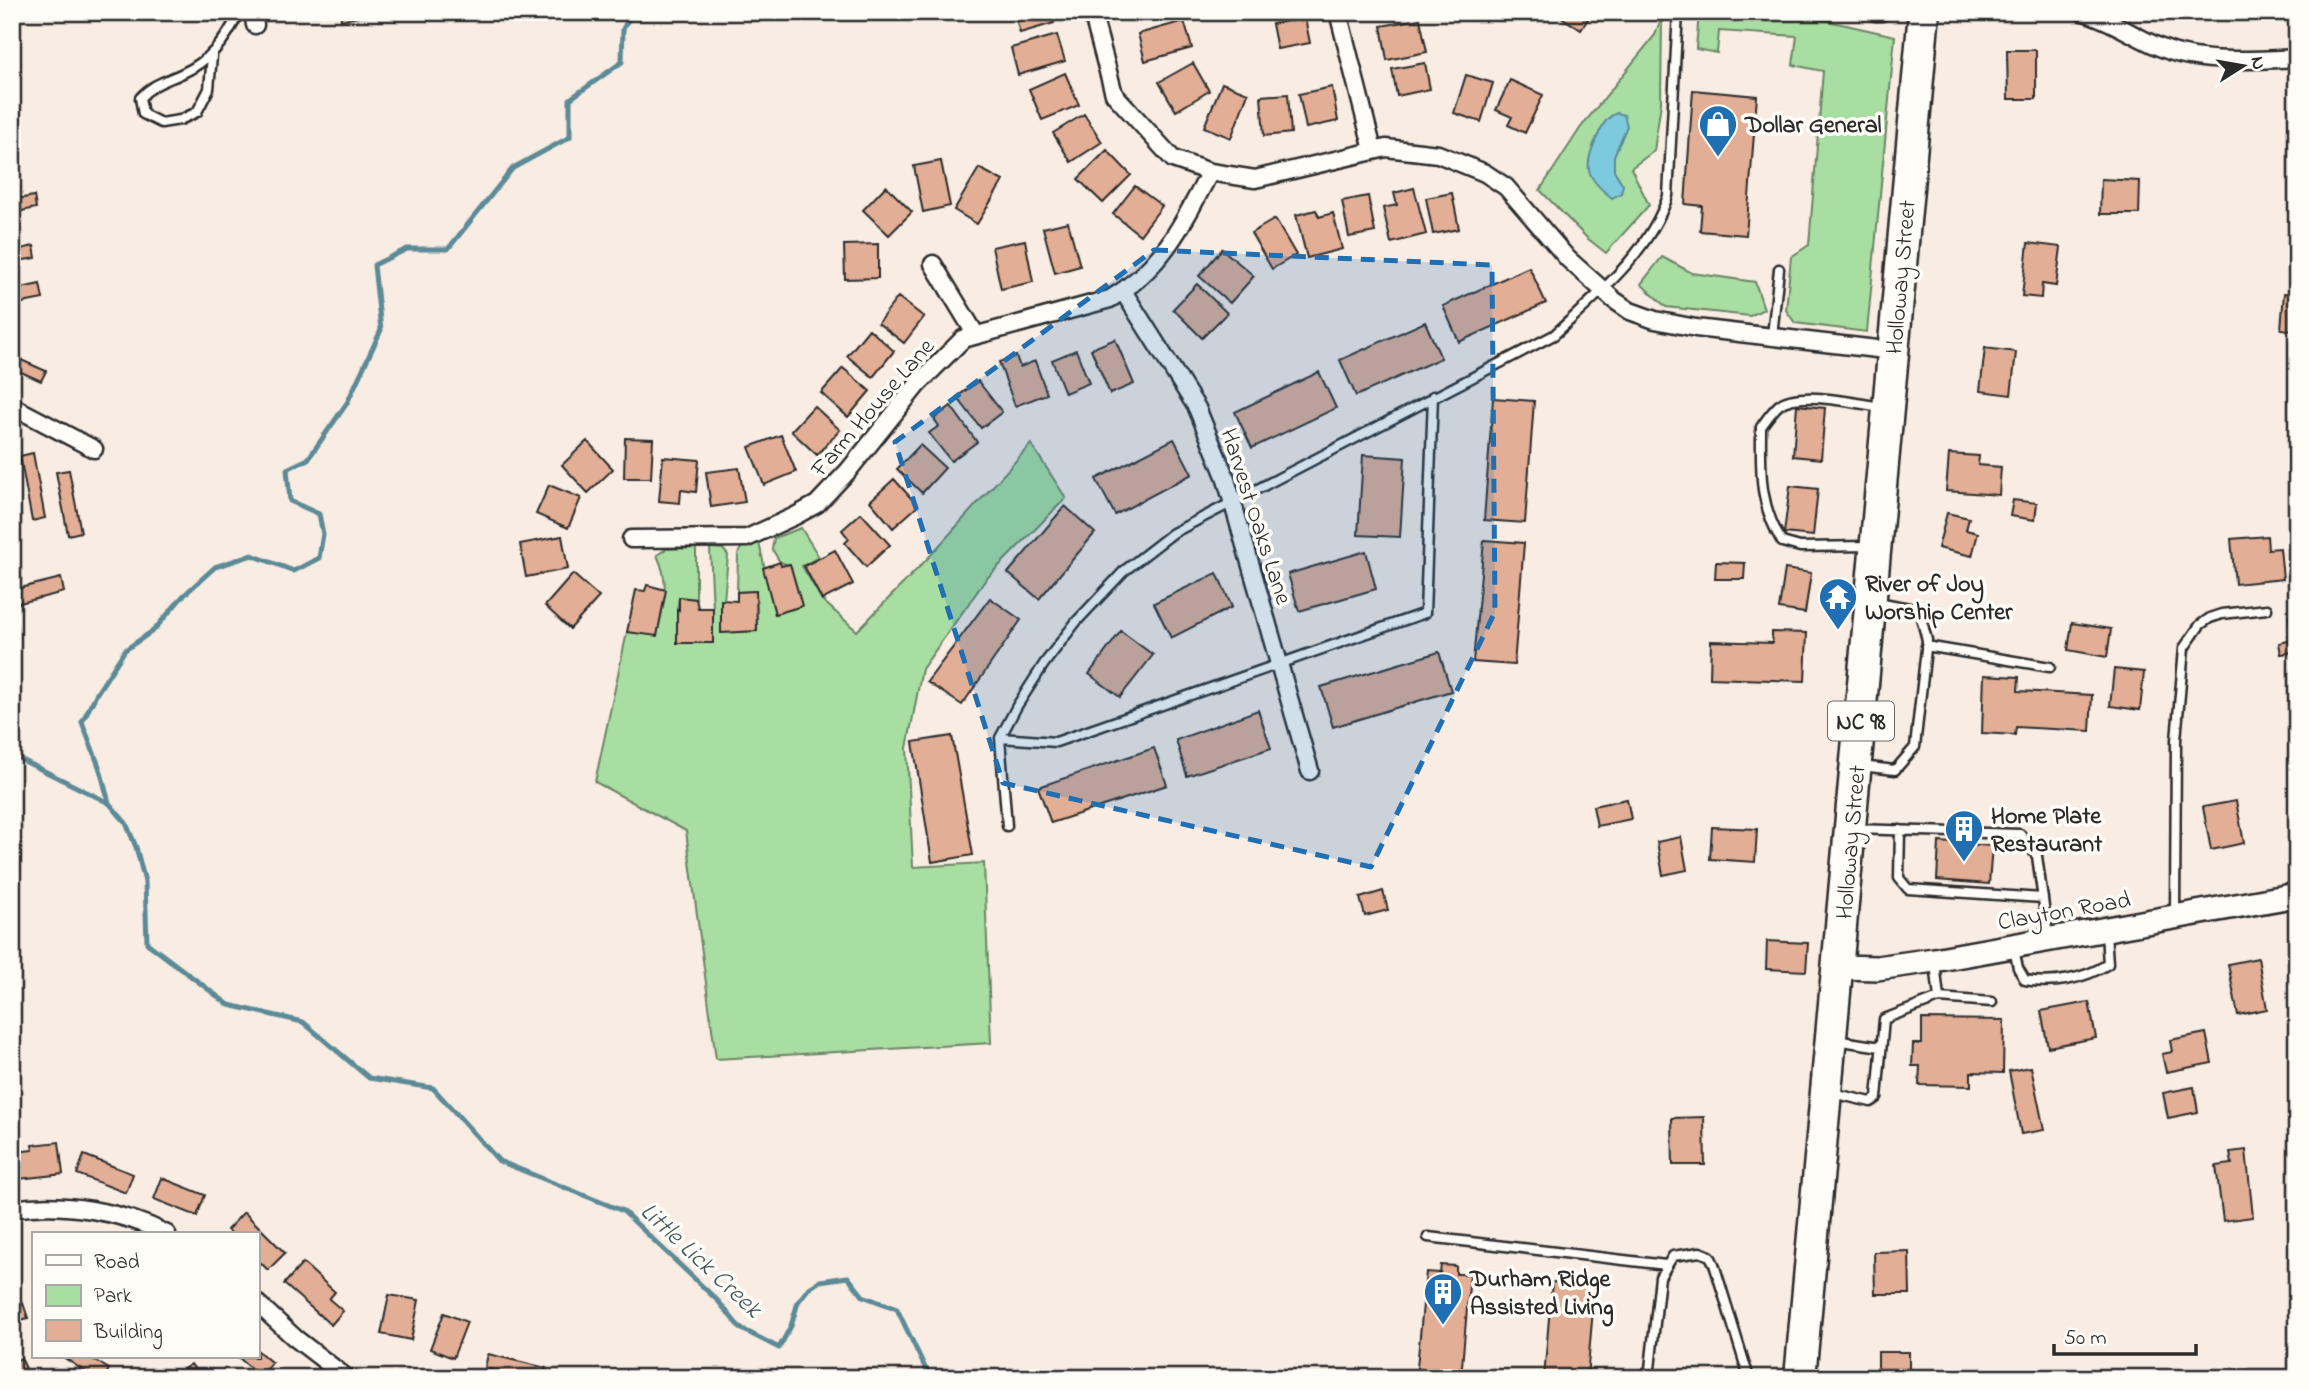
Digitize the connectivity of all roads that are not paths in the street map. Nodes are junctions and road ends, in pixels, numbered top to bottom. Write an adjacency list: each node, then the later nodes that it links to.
1 (239, 12): 7 (lane)
2 (1092, 12): 10 (street)
3 (1338, 12): 9 (street)
4 (1678, 12): 13 (lane)
5 (1924, 12): 17 (highway, Holloway Street / NC 98)
6 (2082, 12): 8 (street)
7 (212, 55): 7 (lane)
8 (2297, 58)
9 (1373, 150): 10 (street); 13 (street)
10 (1210, 172): 14 (street, Farm House Lane)
11 (933, 264): 15 (street)
12 (1779, 269): 16 (lane)
13 (1602, 290): 16 (street); 18 (lane)
14 (1123, 291): 15 (street, Farm House Lane); 22 (street, Harvest Oaks Lane)
15 (976, 335): 23 (street, Farm House Lane)
16 (1772, 336): 17 (street)
17 (1894, 351): 20 (highway, Holloway Street / NC 98)
18 (1433, 396): 22 (lane); 28 (lane)
19 (12, 406): 21 (street)
20 (1888, 408): 24 (highway, Holloway Street / NC 98); 24 (lane)
21 (94, 449)
22 (1234, 502): 28 (street, Harvest Oaks Lane); 30 (lane)
23 (631, 539)
24 (1876, 545): 25 (highway, Holloway Street / NC 98)
25 (1871, 601): 27 (lane); 31 (highway, Holloway Street / NC 98)
26 (2267, 609): 38 (lane)
27 (1926, 646): 29 (lane); 31 (lane)
28 (1279, 663): 30 (lane); 32 (street, Harvest Oaks Lane)
29 (2050, 667)
30 (1000, 738): 33 (lane)
31 (1857, 766): 34 (highway, Holloway Street / NC 98)
32 (1310, 771)
33 (1007, 826)
34 (1851, 829): 35 (lane); 43 (highway, Holloway Street / NC 98)
35 (1900, 831): 37 (lane); 37 (lane)
36 (2297, 896): 38 (street, Clayton Road)
37 (2043, 898): 40 (lane)
38 (2175, 917): 39 (street, Clayton Road)
39 (2106, 929): 40 (street, Clayton Road); 41 (lane)
40 (2049, 940): 41 (street, Clayton Road)
41 (2014, 946): 42 (street, Clayton Road)
42 (1934, 960): 43 (street, Clayton Road); 44 (lane)
43 (1839, 967): 46 (highway, Holloway Street / NC 98)
44 (1939, 998): 45 (lane); 47 (lane)
45 (1992, 1002)
46 (1832, 1039): 47 (lane); 48 (highway, Holloway Street / NC 98)
47 (1881, 1047): 48 (lane)
48 (1826, 1092): 57 (highway, Holloway Street / NC 98)
49 (12, 1209): 50 (street)
50 (162, 1232)
51 (1428, 1237): 52 (lane)
52 (1666, 1265): 55 (lane); 56 (lane)
53 (259, 1305): 54 (street)
54 (347, 1378)
55 (1649, 1378)
56 (1749, 1378)
57 (1800, 1378)

